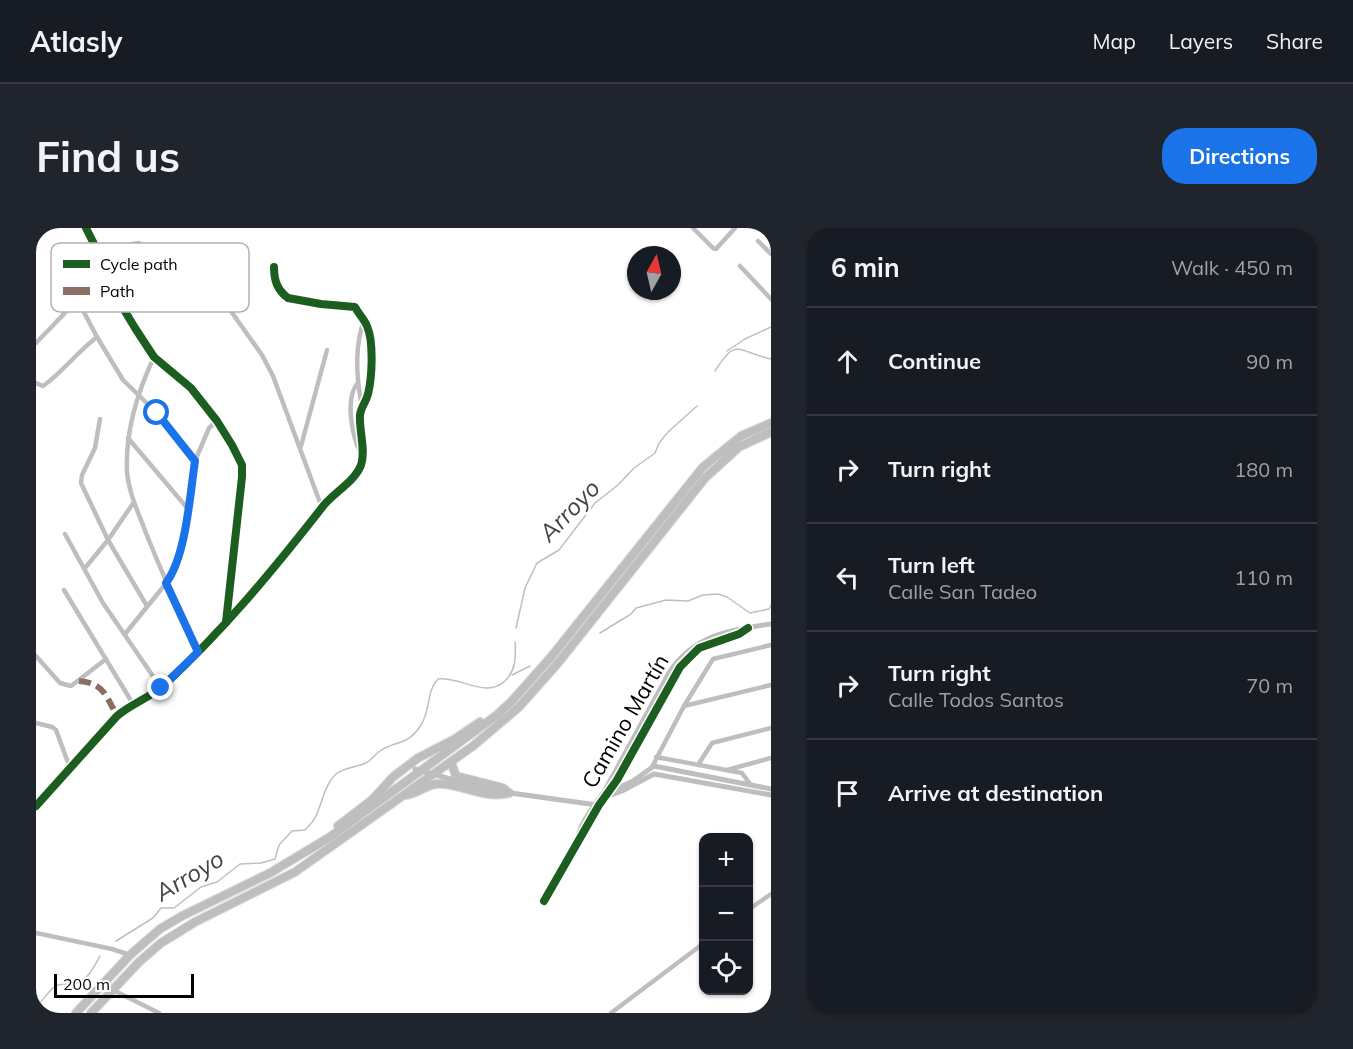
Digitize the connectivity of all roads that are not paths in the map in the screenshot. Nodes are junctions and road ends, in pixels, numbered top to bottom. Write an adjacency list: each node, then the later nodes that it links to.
1 (86, 228): 5 (street)
2 (693, 228): 3 (street)
3 (735, 228)
4 (758, 241): 6 (street)
5 (94, 243)
6 (771, 254)
7 (740, 266): 9 (street)
8 (274, 267): 14 (street)
9 (771, 299)
10 (65, 312): 16 (street)
11 (84, 312): 15 (street)
12 (126, 312): 18 (street)
13 (231, 312): 28 (street)
14 (364, 320): 20 (street); 22 (street)
15 (97, 337): 19 (street); 21 (street)
16 (36, 343)
17 (327, 351): 28 (street)
18 (154, 357): 21 (street); 24 (street)
19 (36, 383)
20 (357, 384): 22 (street); 29 (street)
21 (138, 396): 27 (street); 30 (street)
22 (362, 406): 29 (street)
23 (100, 419): 35 (street)
24 (217, 421): 30 (street); 40 (street)
25 (771, 423): 51 (highway)
26 (771, 432): 56 (highway)
27 (128, 438): 31 (street); 33 (street)
28 (301, 446): 32 (street)
29 (362, 456): 32 (street)
30 (195, 461): 33 (street)
31 (134, 502): 35 (street); 37 (street)
32 (322, 508): 40 (street)
33 (188, 509): 37 (street)
34 (64, 534): 36 (street)
35 (108, 540): 36 (street); 39 (street)
36 (85, 568): 42 (street)
37 (166, 583): 39 (street); 44 (street)
38 (64, 590): 46 (street)
39 (147, 606): 42 (street)
40 (226, 622): 44 (street)
41 (771, 624): 66 (street, Camino Martín)
42 (125, 634): 48 (street)
43 (771, 645): 50 (street)
44 (198, 652): 48 (street)
45 (36, 656): 46 (street)
46 (106, 659): 49 (street)
47 (771, 685): 50 (street)
48 (161, 688): 49 (street)
49 (133, 704): 60 (street)
50 (684, 706): 54 (street)
51 (497, 715): 59 (highway); 71 (highway)
52 (36, 723): 60 (street)
53 (771, 728): 57 (street)
54 (656, 757): 57 (street); 58 (street)
55 (771, 758): 61 (street)
56 (451, 762): 65 (highway); 67 (highway)
57 (698, 765): 61 (street)
58 (652, 766): 62 (street); 63 (street); 66 (street)
59 (411, 767): 65 (street, bridge); 71 (highway)
60 (70, 768): 70 (street)
61 (726, 770): 63 (street)
62 (652, 774): 66 (street); 68 (street)
63 (750, 784): 64 (street)
64 (771, 789)
65 (509, 794): 67 (highway); 69 (street)
66 (605, 794): 69 (street, Camino Martín)
67 (405, 795): 78 (highway)
68 (771, 795)
69 (597, 805): 73 (street, Camino Martín)
70 (36, 806)
71 (330, 837): 77 (highway)
72 (771, 894): 74 (street)
73 (544, 901)
74 (753, 907)
75 (36, 933): 77 (street)
76 (699, 947): 83 (street)
77 (130, 955): 80 (highway)
78 (113, 990): 81 (highway); 82 (street)
79 (771, 1008): 84 (street)
80 (76, 1013)
81 (91, 1013)
82 (159, 1013)
83 (611, 1013)
84 (756, 1013)

